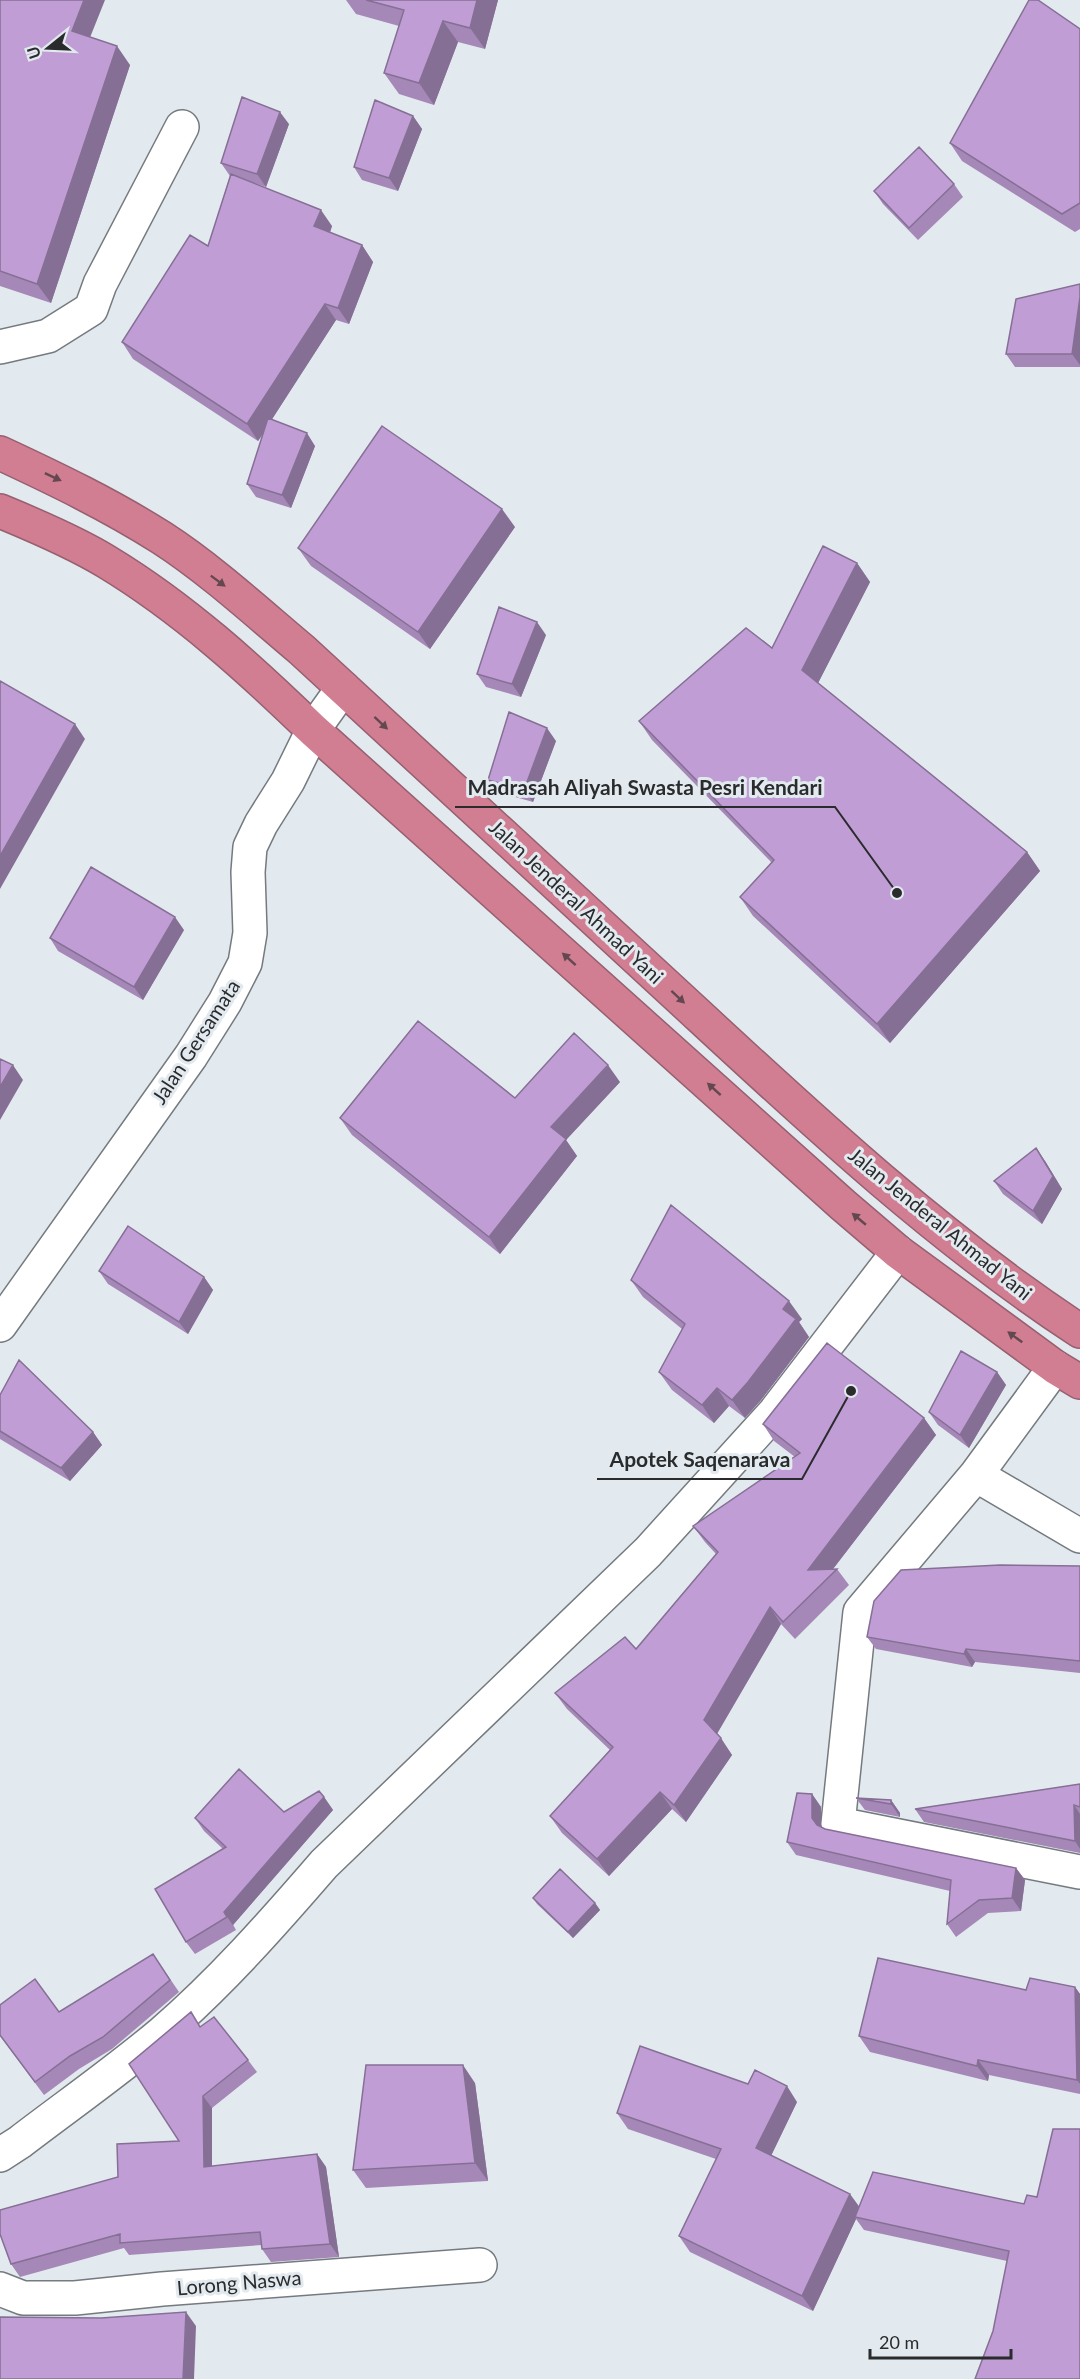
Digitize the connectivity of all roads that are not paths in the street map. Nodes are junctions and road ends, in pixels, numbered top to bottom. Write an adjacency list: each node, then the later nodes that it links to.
1 (182, 127): 2 (street)
2 (0, 347)
3 (0, 453): 5 (highway, Jalan Jenderal Ahmad Yani, one-way to 5)
4 (0, 511): 6 (highway)
5 (343, 688): 6 (street, Jalan Gersamata); 9 (highway, Jalan Jenderal Ahmad Yani, one-way to 9)
6 (313, 730): 7 (highway, one-way to 6); 8 (street, Jalan Gersamata)
7 (898, 1252): 10 (highway, one-way to 7); 14 (street)
8 (0, 1325)
9 (1080, 1330)
10 (1068, 1375): 11 (street)
11 (976, 1475): 12 (street); 13 (street)
12 (1080, 1536)
13 (1080, 1872)
14 (0, 2155)
15 (480, 2265): 16 (street, Lorong Naswa)
16 (0, 2289)

